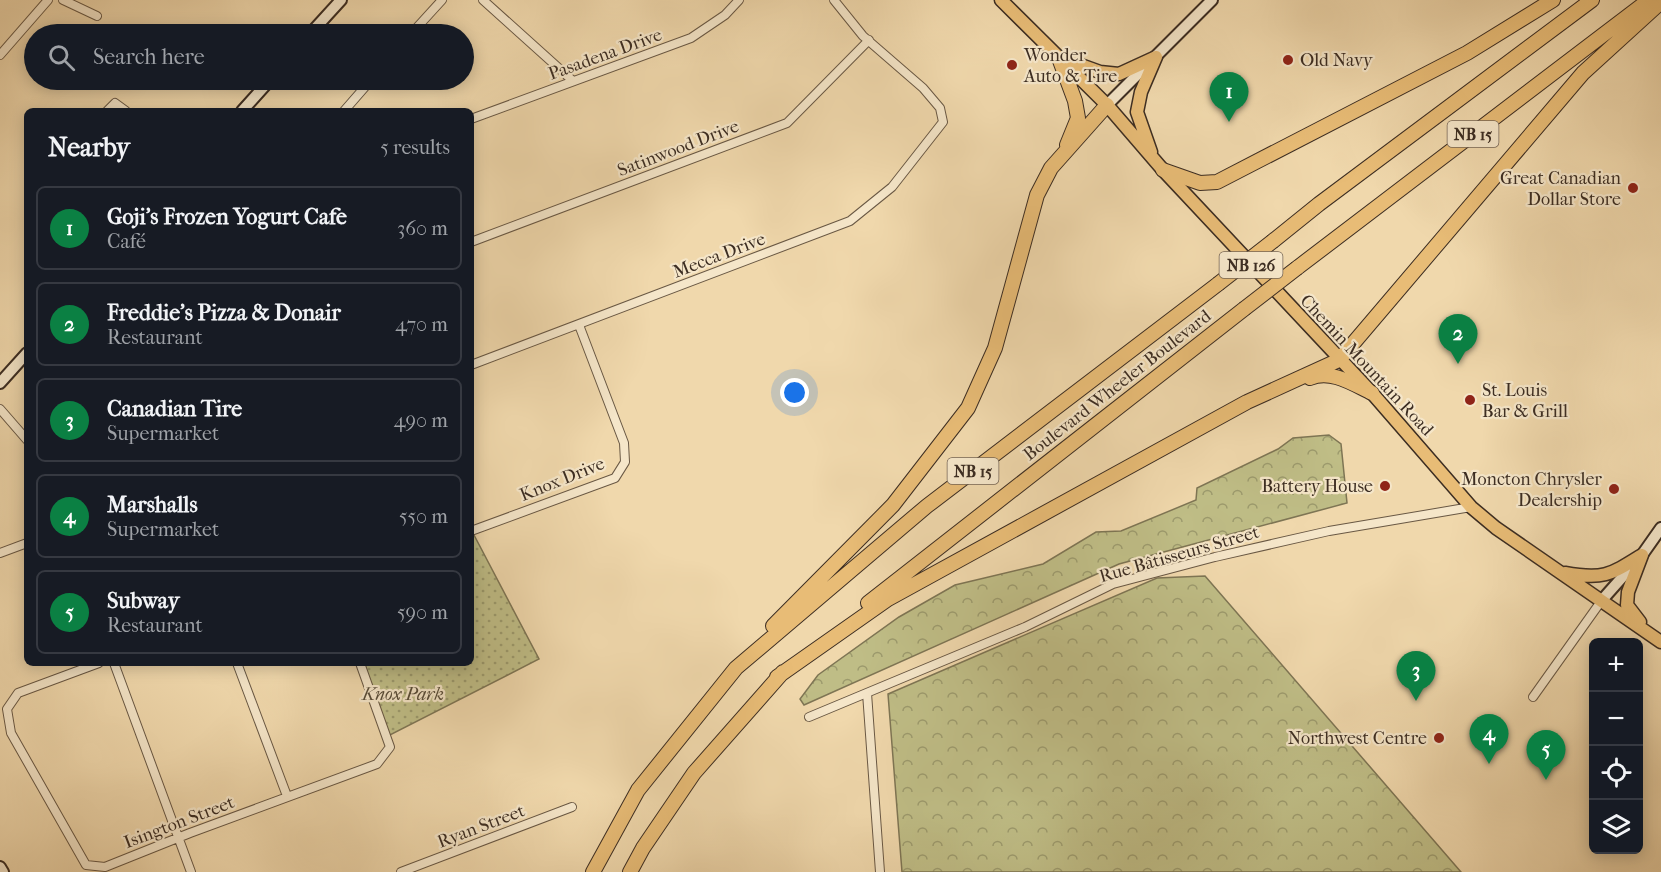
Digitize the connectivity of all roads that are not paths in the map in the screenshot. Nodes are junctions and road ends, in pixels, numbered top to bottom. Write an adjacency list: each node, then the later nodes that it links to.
1 (48, 0): 15 (street)
2 (63, 0): 14 (street)
3 (341, 0): 16 (street)
4 (442, 0): 17 (street)
5 (483, 0): 23 (street)
6 (739, 0): 23 (street, Pasadena Drive)
7 (834, 0): 19 (street)
8 (1001, 0): 22 (main road, Chemin Mountain Road / NB 126)
9 (1212, 0): 21 (street)
10 (1553, 0): 33 (highway)
11 (1592, 0): 58 (highway, Boulevard Wheeler Boulevard / NB 15, bridge)
12 (1649, 0): 59 (highway, Boulevard Wheeler Boulevard / NB 15, bridge)
13 (1661, 2): 37 (highway)
14 (97, 16)
15 (27, 24)
16 (319, 24)
17 (420, 24)
18 (24, 28): 20 (street)
19 (869, 40): 34 (street, Satinwood Drive); 35 (street, Mecca Drive)
20 (0, 55)
21 (1156, 57): 22 (main road); 26 (street); 33 (main road)
22 (1059, 58): 26 (main road, Chemin Mountain Road / NB 126); 32 (highway)
23 (573, 81): 31 (street, Pasadena Drive)
24 (261, 90): 29 (street)
25 (362, 90): 30 (street)
26 (1107, 105): 32 (highway); 33 (main road, Chemin Mountain Road / NB 126)
27 (110, 108): 28 (street)
28 (122, 108)
29 (245, 108)
30 (347, 108)
31 (474, 119)
32 (1063, 155): 58 (highway)
33 (1159, 166): 37 (main road, Chemin Mountain Road / NB 126)
34 (474, 241)
35 (579, 325): 38 (street, Mecca Drive); 46 (street, Knox Drive)
36 (24, 356): 39 (street)
37 (1339, 360): 40 (main road, Chemin Mountain Road / NB 126); 42 (highway)
38 (474, 364)
39 (0, 383)
40 (1372, 393): 42 (highway); 44 (main road, Chemin Mountain Road / NB 126)
41 (0, 409): 43 (street)
42 (1223, 417): 59 (highway)
43 (24, 437)
44 (1471, 507): 50 (main road, Chemin Mountain Road / NB 126); 60 (street, Rue Bâtisseurs Street)
45 (1661, 528): 49 (street)
46 (474, 530)
47 (24, 544): 48 (street)
48 (0, 553)
49 (1642, 555): 50 (main road); 51 (street); 52 (main road)
50 (1559, 571): 51 (main road, Chemin Mountain Road / NB 126)
51 (1602, 600): 52 (main road, Chemin Mountain Road / NB 126); 61 (street)
52 (1648, 633): 53 (main road, Chemin Mountain Road / NB 126)
53 (1661, 642)
54 (91, 666): 65 (street, Isington Street)
55 (115, 666): 65 (street)
56 (238, 666): 63 (street)
57 (361, 666): 63 (street, Isington Street)
58 (736, 668): 70 (highway, Boulevard Wheeler Boulevard / NB 15)
59 (777, 677): 71 (highway, Boulevard Wheeler Boulevard / NB 15)
60 (867, 693): 62 (street, Rue Bâtisseurs Street); 72 (street)
61 (1533, 697)
62 (809, 717)
63 (287, 796): 65 (street, Isington Street)
64 (572, 807): 69 (street, Ryan Street)
65 (179, 839): 68 (street)
66 (0, 867): 67 (street)
67 (3, 872)
68 (191, 872)
69 (401, 872)
70 (593, 872)
71 (630, 872)
72 (880, 872)

